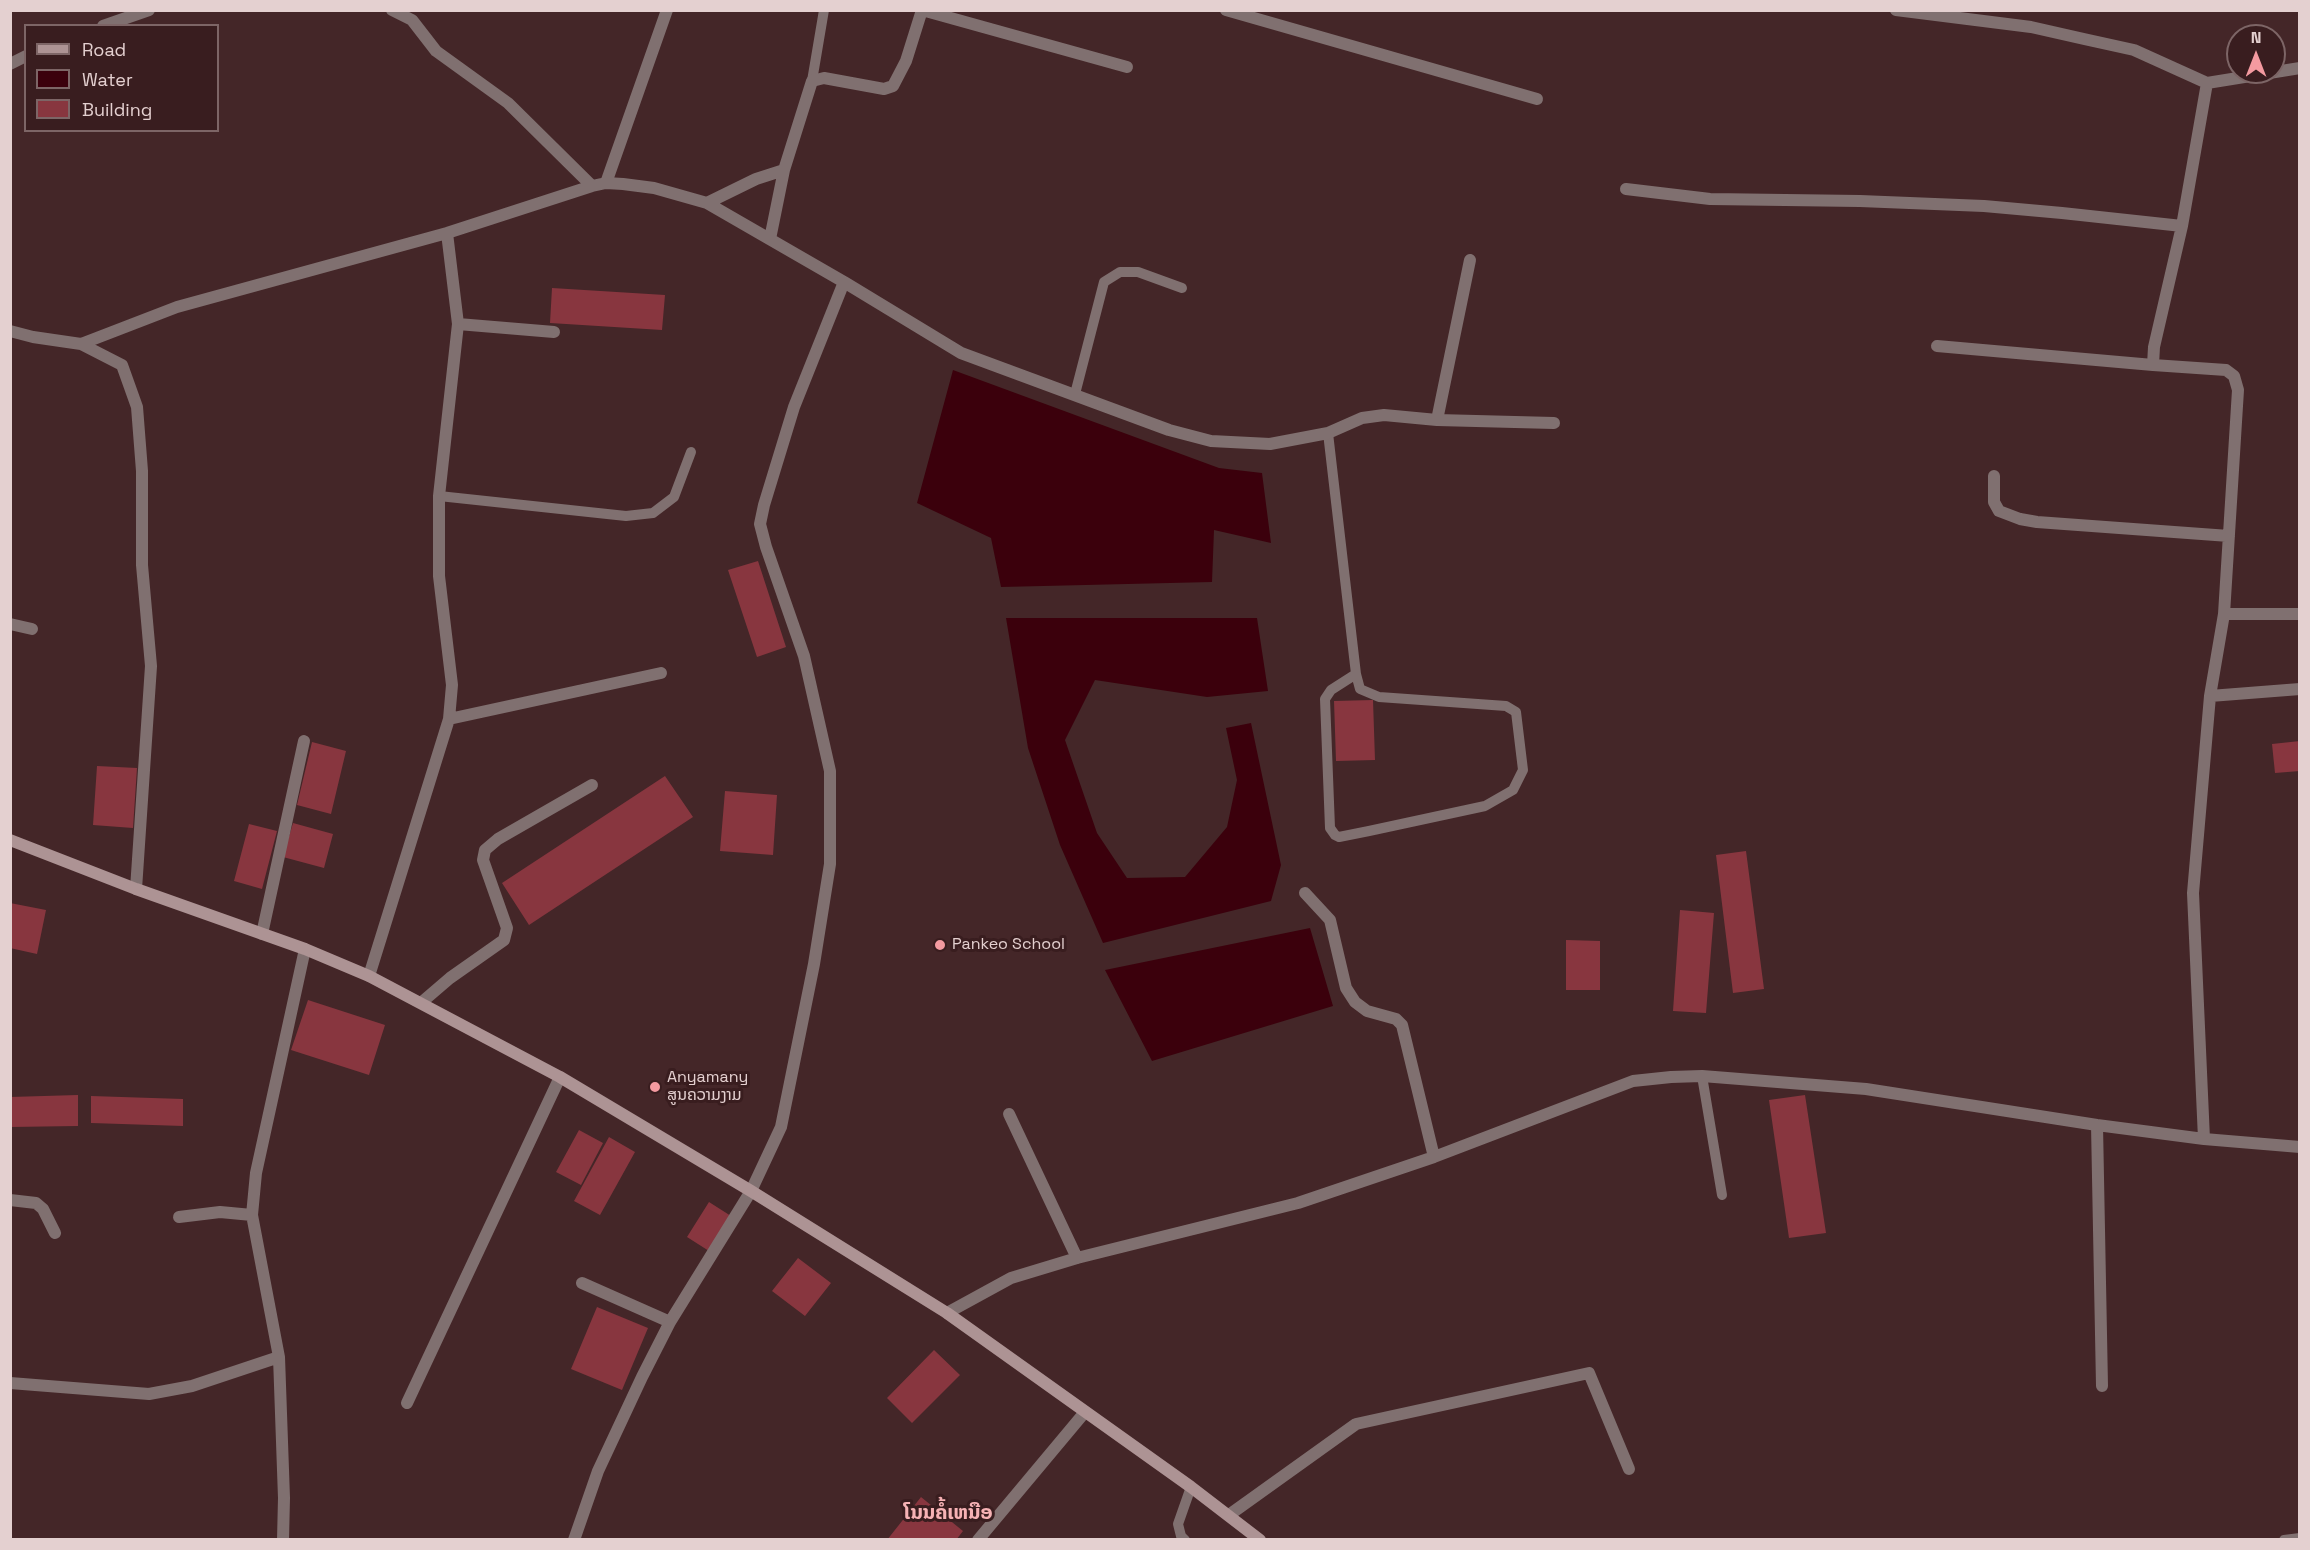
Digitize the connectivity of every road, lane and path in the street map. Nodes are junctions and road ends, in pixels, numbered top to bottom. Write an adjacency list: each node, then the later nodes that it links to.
1 (148, 10): 9 (street)
2 (392, 10): 8 (street)
3 (667, 10): 18 (street)
4 (824, 10): 14 (lane)
5 (922, 10): 12 (street); 14 (street)
6 (1226, 10): 16 (street)
7 (1896, 10): 15 (street)
8 (414, 15): 19 (street)
9 (109, 24)
10 (24, 57): 11 (street)
11 (10, 64)
12 (1127, 67)
13 (2300, 68): 15 (street)
14 (812, 81): 17 (street)
15 (2207, 83): 22 (street)
16 (1537, 99)
17 (784, 170): 21 (street); 24 (street)
18 (606, 183): 19 (street); 21 (street)
19 (592, 186): 23 (street)
20 (1626, 189): 22 (street)
21 (707, 203): 24 (street)
22 (2182, 226): 33 (street)
23 (447, 233): 28 (street); 31 (street)
24 (770, 239): 26 (street)
25 (1470, 260): 35 (street)
26 (844, 282): 34 (street); 67 (street)
27 (1182, 288): 34 (lane)
28 (458, 324): 30 (street); 40 (street)
29 (10, 331): 31 (street)
30 (554, 332)
31 (81, 344): 54 (street)
32 (1937, 345): 33 (street)
33 (2153, 365): 41 (street)
34 (1075, 394): 37 (street)
35 (1437, 420): 36 (street); 37 (street)
36 (1554, 423)
37 (1328, 433): 47 (lane)
38 (691, 452): 40 (lane)
39 (1994, 476): 41 (street)
40 (439, 496): 50 (street)
41 (2229, 536): 42 (street)
42 (2224, 614): 43 (street); 49 (street)
43 (2300, 614)
44 (10, 624): 45 (street)
45 (32, 629)
46 (661, 673): 50 (street)
47 (1356, 674): 47 (lane)
48 (2300, 689): 49 (street)
49 (2210, 696): 64 (street)
50 (449, 719): 58 (street)
51 (304, 741): 56 (street)
52 (592, 785): 59 (street)
53 (10, 840): 54 (main road)
54 (136, 889): 56 (main road)
55 (1305, 893): 66 (street)
56 (262, 934): 57 (main road)
57 (305, 949): 58 (main road); 70 (street)
58 (369, 976): 59 (main road)
59 (422, 1002): 61 (main road)
60 (1702, 1076): 63 (street); 66 (street); 68 (lane)
61 (560, 1077): 67 (main road); 80 (street)
62 (1009, 1114): 73 (street)
63 (2097, 1125): 64 (street); 79 (street)
64 (2204, 1138): 65 (street)
65 (2300, 1148)
66 (1434, 1157): 73 (street)
67 (751, 1191): 75 (main road); 76 (street)
68 (1722, 1195)
69 (10, 1200): 72 (street)
70 (252, 1215): 71 (street); 77 (street)
71 (179, 1216)
72 (55, 1233)
73 (1077, 1258): 75 (street)
74 (582, 1283): 76 (street)
75 (947, 1314): 81 (main road)
76 (670, 1322): 87 (street)
77 (279, 1357): 78 (street); 86 (street)
78 (10, 1383)
79 (2102, 1386)
80 (407, 1403)
81 (1085, 1412): 83 (main road); 88 (street)
82 (1629, 1469): 84 (street)
83 (1191, 1487): 84 (main road); 89 (lane)
84 (1229, 1515): 90 (main road)
85 (2300, 1538): 91 (lane)
86 (283, 1539)
87 (574, 1539)
88 (978, 1539)
89 (1185, 1539)
90 (1258, 1539)
91 (2284, 1539)

